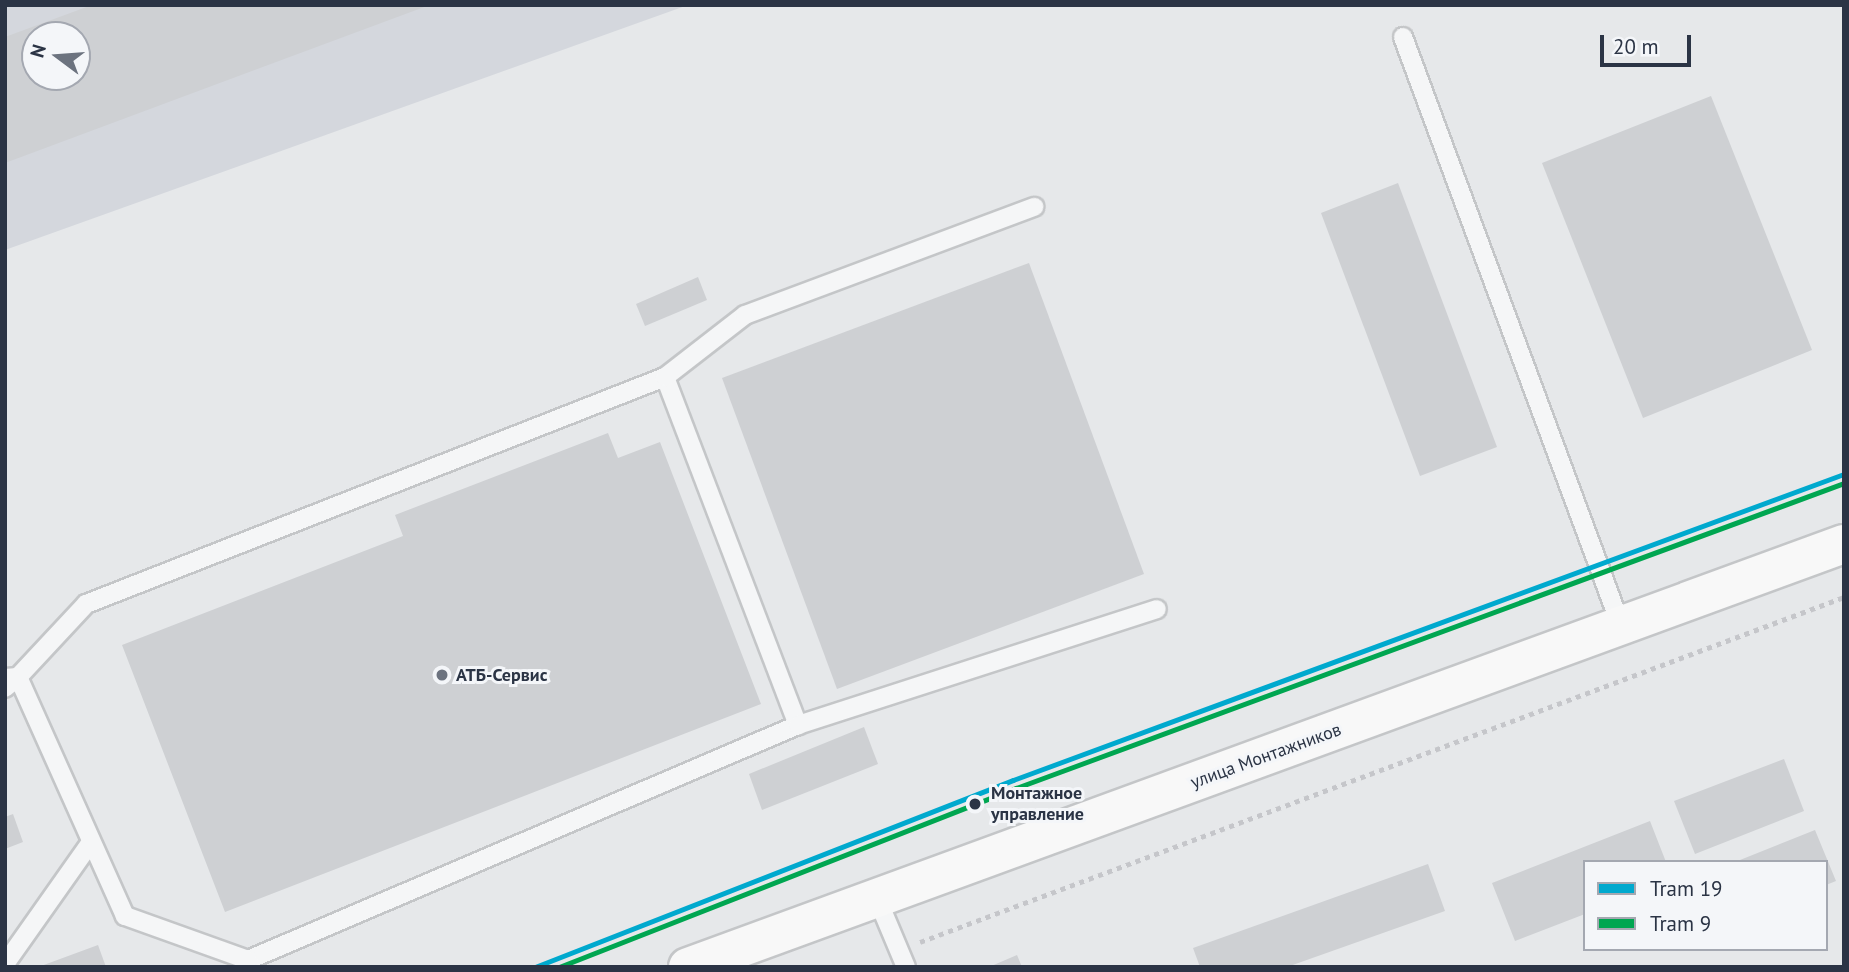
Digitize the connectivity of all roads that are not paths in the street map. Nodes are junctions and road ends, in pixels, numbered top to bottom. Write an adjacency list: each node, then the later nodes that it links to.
1 (1403, 37): 6 (lane)
2 (1034, 207): 3 (lane)
3 (665, 377): 7 (lane); 8 (lane)
4 (1844, 544): 6 (main road, улица Монтажников)
5 (1157, 609): 8 (lane)
6 (1621, 626): 10 (main road, улица Монтажников)
7 (10, 681): 9 (lane)
8 (798, 725): 9 (lane)
9 (91, 842): 13 (lane)
10 (877, 898): 11 (lane); 12 (main road, улица Монтажников)
11 (902, 958)
12 (734, 959): 14 (main road, улица Монтажников)
13 (5, 964)
14 (688, 967)

